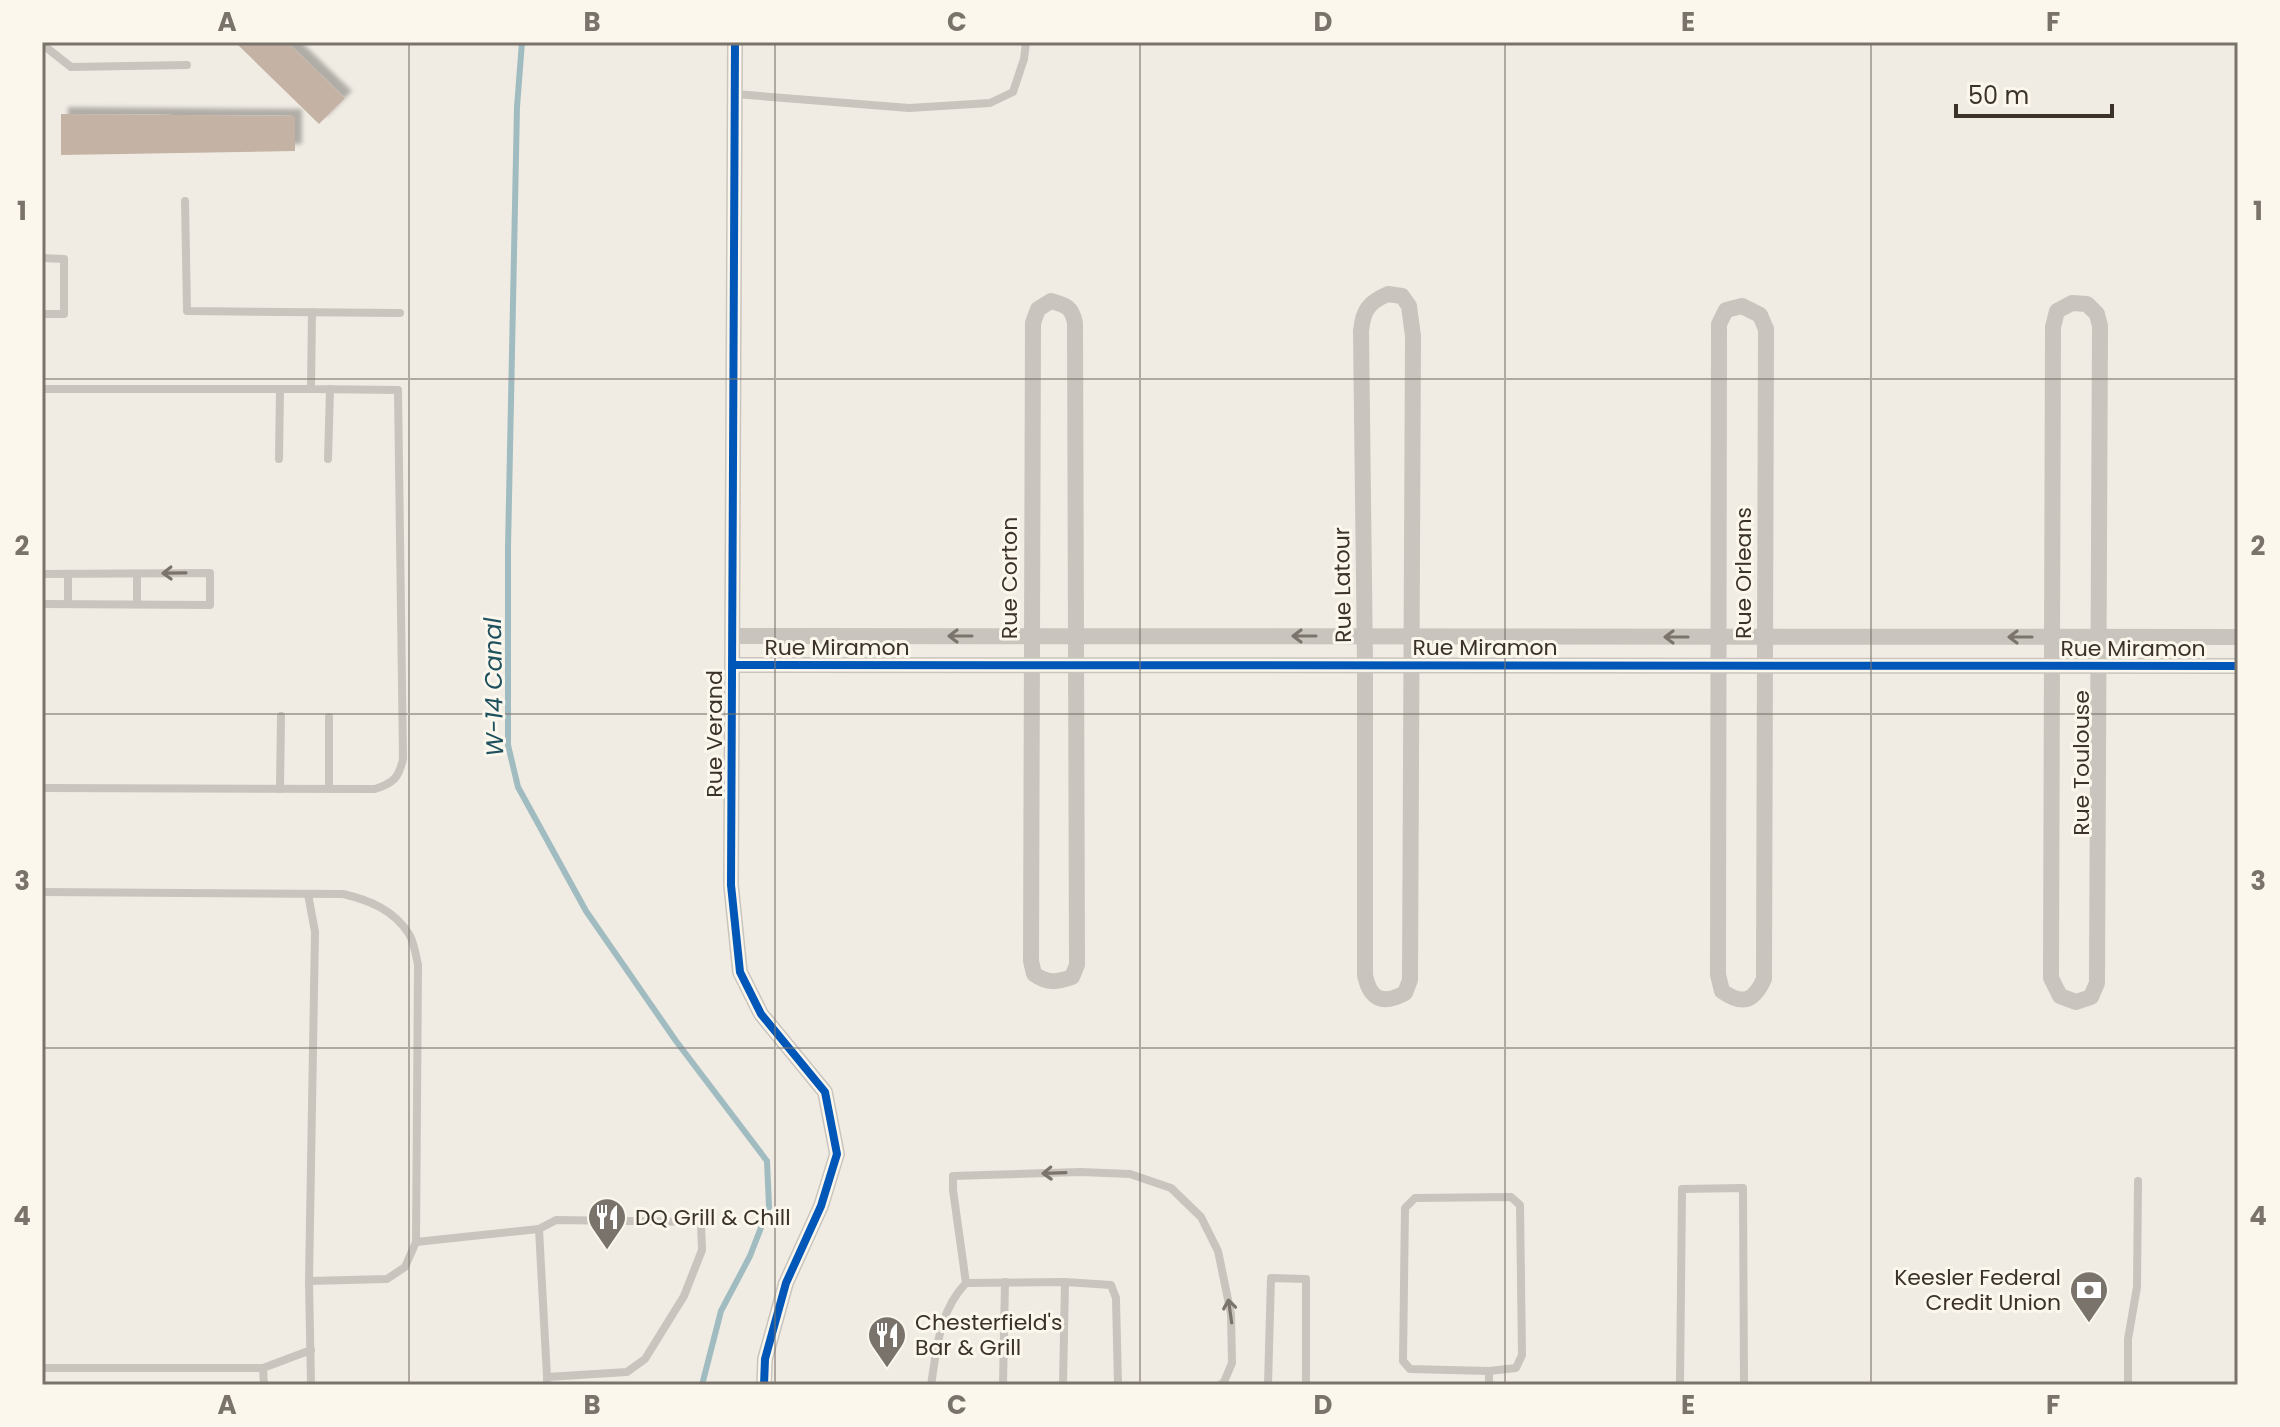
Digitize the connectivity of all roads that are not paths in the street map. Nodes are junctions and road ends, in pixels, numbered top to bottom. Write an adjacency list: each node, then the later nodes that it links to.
1 (735, 42): 5 (street, Rue Verand)
2 (1026, 42): 5 (lane)
3 (47, 48): 4 (lane)
4 (187, 65)
5 (735, 94): 23 (street, Rue Verand)
6 (185, 201): 8 (lane)
7 (42, 258): 10 (lane)
8 (312, 312): 9 (lane); 13 (lane)
9 (400, 313)
10 (42, 314)
11 (42, 389): 12 (lane)
12 (280, 389): 13 (lane); 15 (lane)
13 (311, 389): 14 (lane)
14 (330, 389): 16 (lane); 47 (lane)
15 (279, 459)
16 (328, 459)
17 (42, 574): 18 (lane)
18 (68, 574): 19 (lane); 21 (lane)
19 (137, 574): 22 (lane); 22 (lane, one-way to 19)
20 (42, 604): 21 (lane)
21 (68, 604): 22 (lane)
22 (137, 604)
23 (733, 636): 24 (street, Rue Miramon, one-way to 23); 33 (street, Rue Verand)
24 (1031, 636): 25 (street, Rue Miramon); 25 (street, Rue Corton); 34 (street, Rue Corton)
25 (1078, 636): 26 (street, Rue Miramon, one-way to 25); 35 (street, Rue Corton)
26 (1365, 636): 27 (street, Rue Miramon); 27 (street, Rue Latour); 36 (street, Rue Latour)
27 (1410, 636): 28 (street, Rue Miramon, one-way to 27); 37 (street, Rue Latour)
28 (1717, 637): 29 (street, Rue Miramon); 29 (street, Rue Orleans); 38 (street, Rue Orleans)
29 (1765, 637): 30 (street, Rue Miramon, one-way to 29); 39 (street, Rue Orleans)
30 (2052, 637): 31 (street, Rue Miramon); 31 (street, Rue Toulouse); 40 (street, Rue Toulouse)
31 (2100, 637): 32 (street, Rue Miramon); 41 (street, Rue Toulouse)
32 (2238, 637)
33 (733, 665): 34 (street, Rue Miramon); 64 (street, Rue Verand)
34 (1031, 665): 35 (street, Rue Miramon); 35 (street, Rue Corton)
35 (1078, 665): 36 (street, Rue Miramon)
36 (1365, 665): 37 (street, Rue Miramon); 37 (street, Rue Latour)
37 (1410, 665): 38 (street, Rue Miramon)
38 (1717, 665): 39 (street, Rue Miramon); 39 (street, Rue Orleans)
39 (1765, 665): 40 (street, Rue Miramon)
40 (2052, 666): 41 (street, Rue Miramon); 41 (street, Rue Toulouse)
41 (2099, 666): 42 (street, Rue Miramon)
42 (2238, 666)
43 (281, 716): 46 (lane)
44 (329, 717): 47 (lane)
45 (42, 788): 46 (lane)
46 (280, 789): 47 (lane)
47 (329, 789)
48 (42, 892): 49 (lane)
49 (308, 894): 52 (lane); 53 (lane)
50 (2138, 1181): 75 (lane)
51 (539, 1229): 52 (lane); 61 (lane); 61 (lane)
52 (416, 1242): 53 (lane)
53 (309, 1281): 57 (lane)
54 (1005, 1282): 55 (lane); 56 (lane); 66 (lane)
55 (1065, 1282): 67 (lane); 68 (lane)
56 (966, 1283): 65 (lane); 69 (lane, one-way to 56)
57 (311, 1350): 59 (lane); 63 (lane)
58 (42, 1368): 59 (lane)
59 (263, 1368): 62 (lane)
60 (1489, 1371): 60 (lane); 72 (lane)
61 (547, 1381)
62 (264, 1385)
63 (311, 1385)
64 (764, 1385)
65 (931, 1385)
66 (1003, 1385)
67 (1063, 1385)
68 (1118, 1385)
69 (1220, 1385)
70 (1268, 1385): 71 (lane)
71 (1306, 1385)
72 (1489, 1385)
73 (1680, 1385): 74 (lane)
74 (1744, 1385)
75 (2128, 1385)

